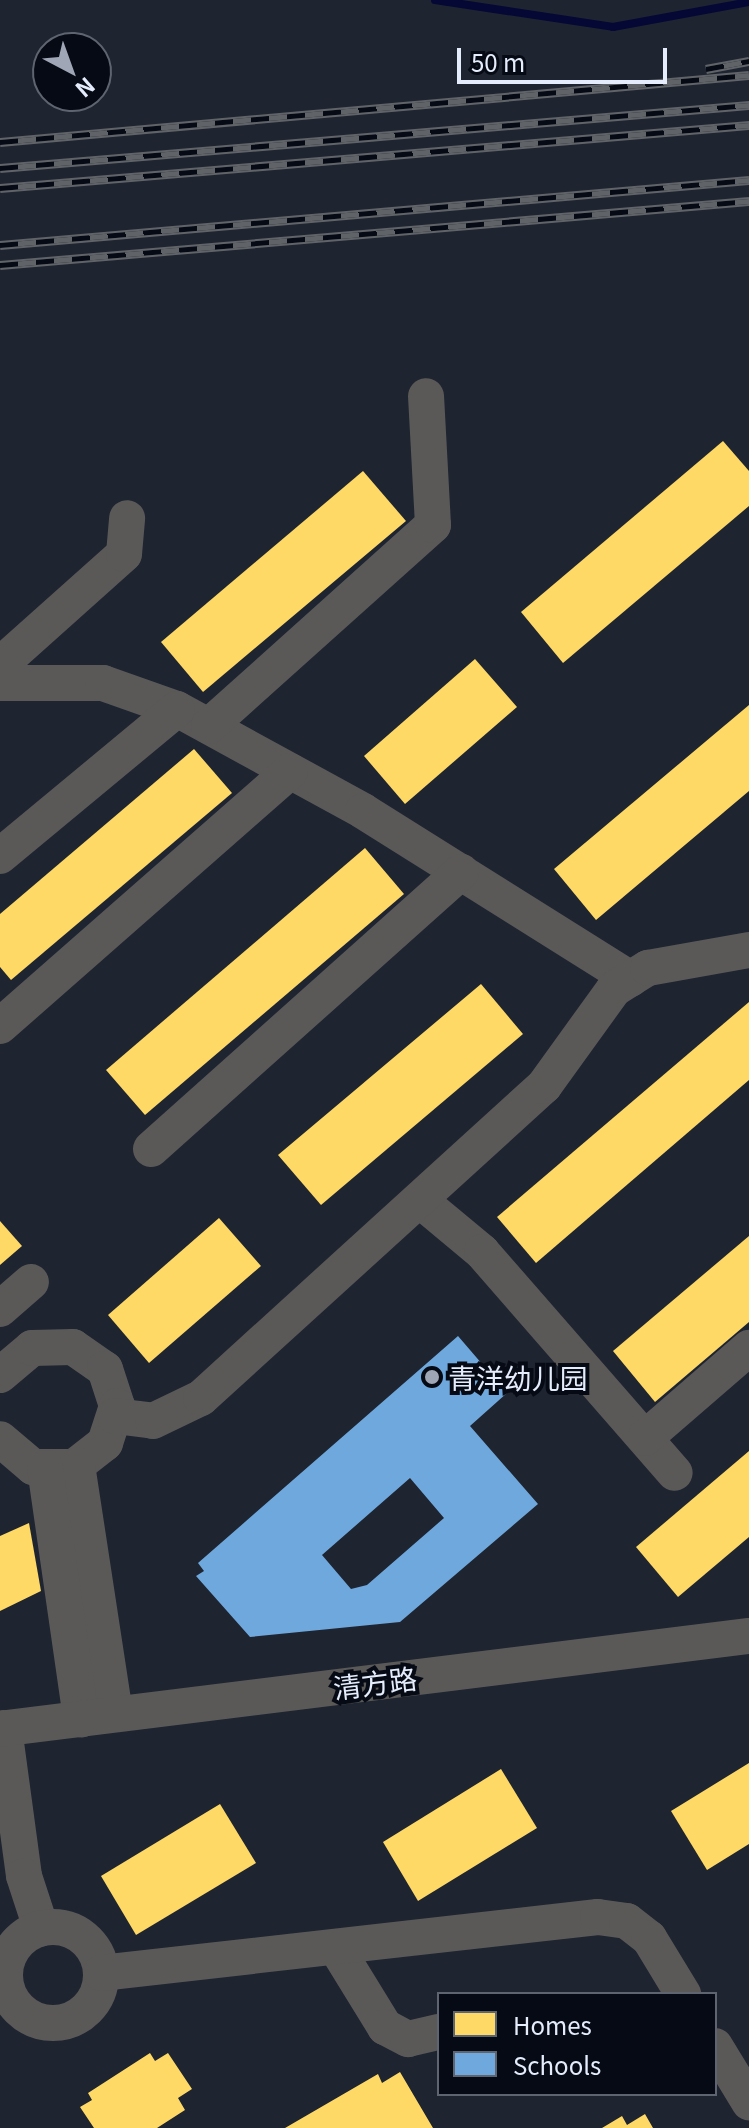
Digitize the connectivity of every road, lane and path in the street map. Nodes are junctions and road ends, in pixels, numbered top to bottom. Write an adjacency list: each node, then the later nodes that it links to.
1 (426, 396): 6 (street)
2 (127, 518): 3 (street)
3 (0, 665)
4 (0, 683): 5 (street)
5 (177, 709): 6 (street); 9 (street)
6 (209, 726): 7 (street)
7 (290, 771): 11 (street); 14 (street)
8 (0, 815): 9 (street)
9 (39, 821): 10 (street)
10 (0, 856)
11 (461, 872): 13 (street); 15 (street)
12 (749, 950): 13 (street)
13 (631, 979): 16 (street)
14 (3, 1016)
15 (151, 1149)
16 (422, 1202): 21 (street); 22 (street)
17 (31, 1282): 18 (street)
18 (0, 1309)
19 (749, 1348): 22 (street)
20 (0, 1375): 21 (street)
21 (115, 1416): 24 (street)
22 (645, 1438): 25 (street)
23 (0, 1439): 24 (street)
24 (61, 1467): 27 (street)
25 (675, 1473)
26 (749, 1636): 27 (street, 清方路)
27 (98, 1717): 28 (street, 清方路)
28 (2, 1729): 29 (street)
29 (19, 1932): 31 (street); 33 (street)
30 (337, 1949): 31 (street); 32 (street); 34 (street)
31 (101, 1973): 33 (street)
32 (682, 1992)
33 (4, 1995)
34 (437, 2032)
35 (717, 2049): 36 (street)
36 (749, 2102)

